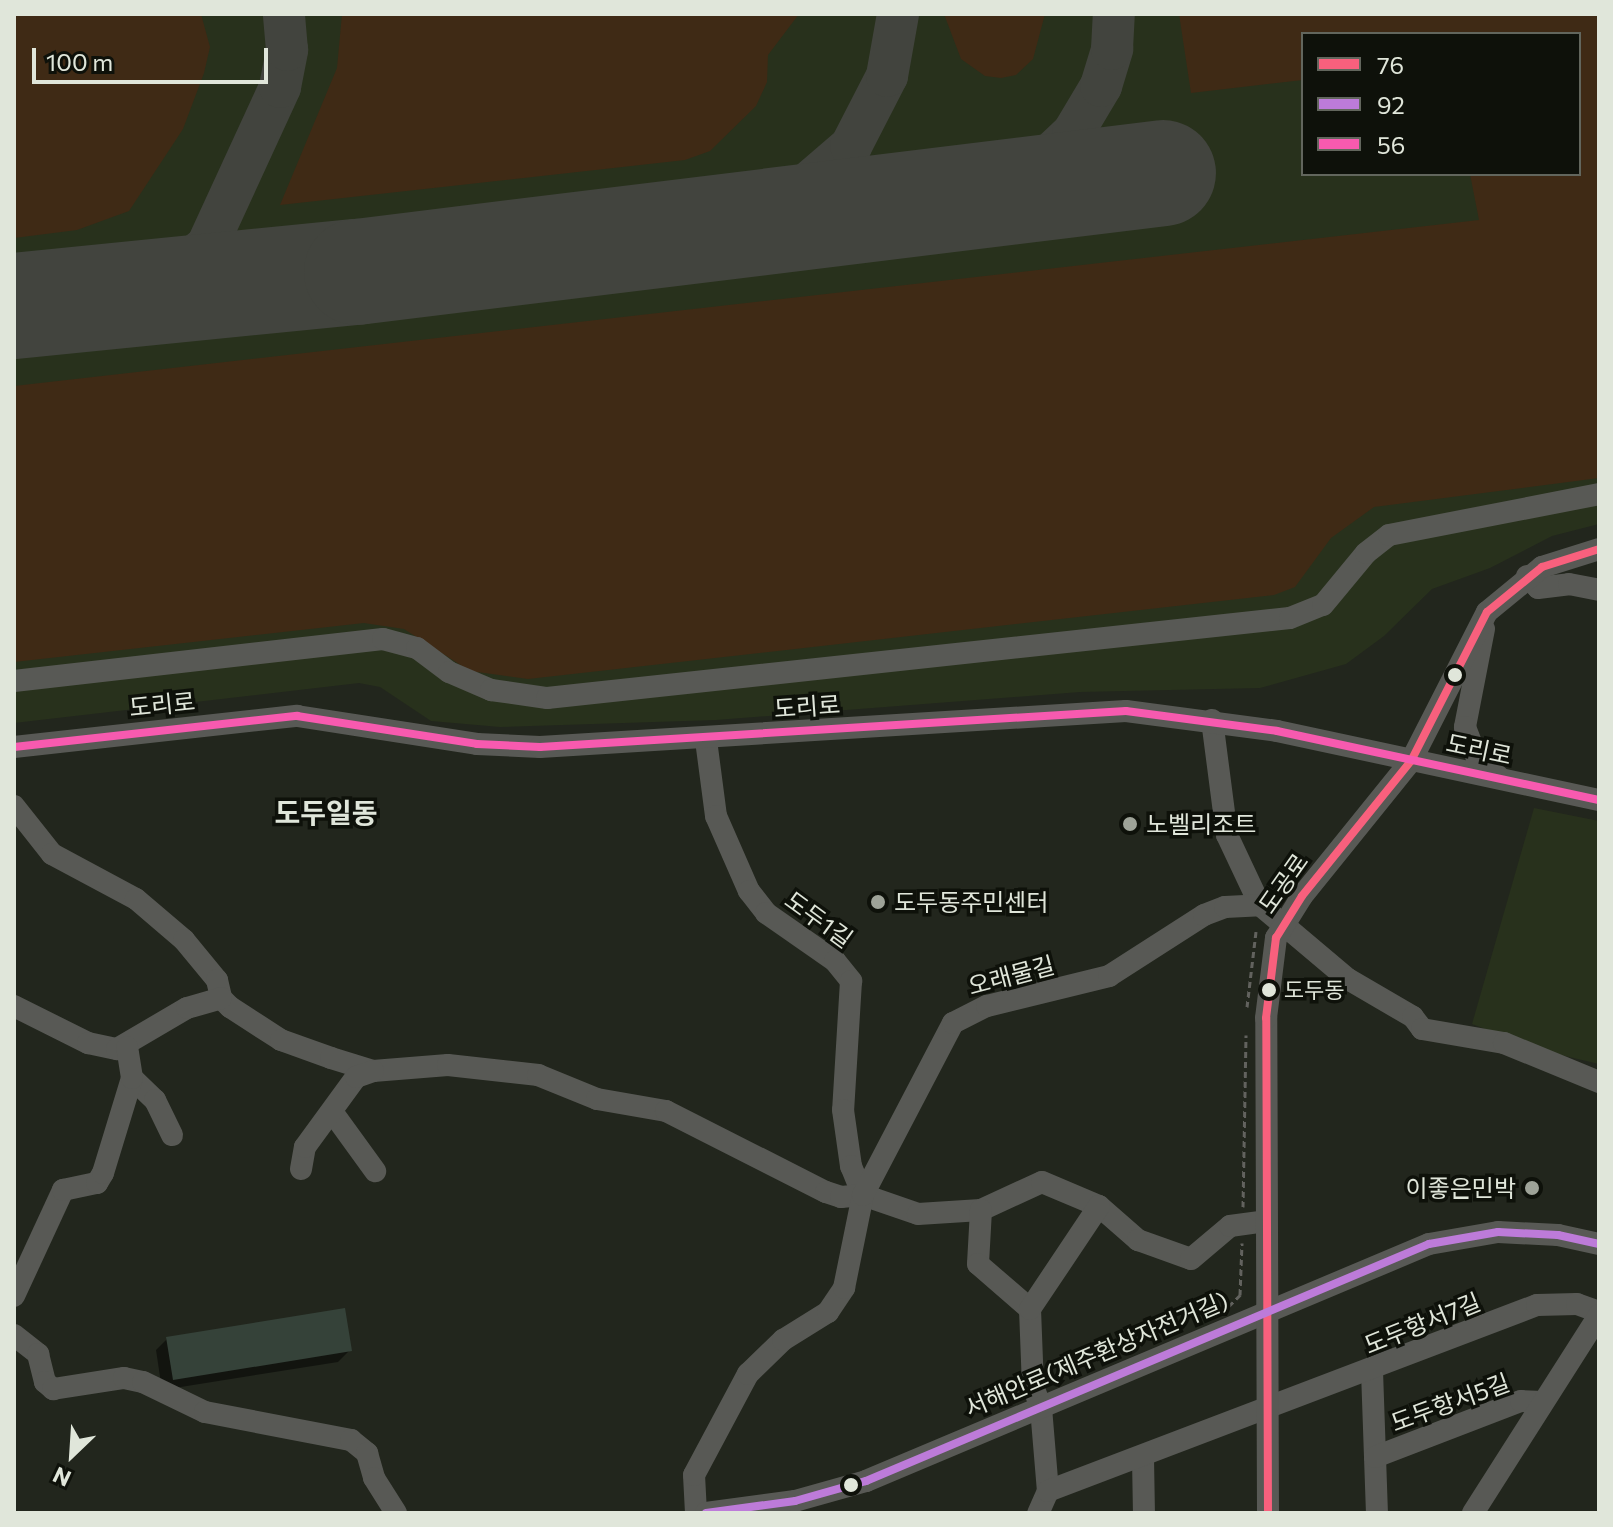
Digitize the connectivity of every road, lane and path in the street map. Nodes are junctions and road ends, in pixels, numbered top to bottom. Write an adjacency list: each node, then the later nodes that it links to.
1 (1599, 494): 6 (street)
2 (1599, 549): 3 (street, 도공로)
3 (1527, 576): 4 (street); 5 (street, 도공로)
4 (1599, 590)
5 (1487, 612): 10 (street, 도공로); 11 (street)
6 (14, 681)
7 (1212, 720): 8 (street, 도리로); 10 (street, 도리로); 14 (street)
8 (706, 740): 9 (street, 도리로); 29 (street, 도두1길)
9 (14, 747)
10 (1411, 761): 11 (street, 도리로); 15 (street, 도공로)
11 (1506, 781): 12 (street, 도리로)
12 (1599, 800)
13 (14, 806): 17 (street)
14 (1260, 905): 15 (street); 29 (street, 오래물길)
15 (1285, 921): 24 (street); 32 (street, 도공로)
16 (1256, 932): 19 (path)
17 (221, 998): 21 (street); 22 (street)
18 (14, 1006): 21 (street)
19 (1246, 1016)
20 (1246, 1030): 32 (path)
21 (127, 1047): 23 (street)
22 (373, 1071): 25 (street); 29 (street)
23 (132, 1078): 26 (street); 34 (street)
24 (1599, 1082)
25 (333, 1113): 27 (street); 28 (street)
26 (172, 1135)
27 (301, 1169)
28 (375, 1171)
29 (863, 1195): 31 (street); 49 (street, 오래물길)
30 (1099, 1206): 31 (street); 32 (street); 35 (street)
31 (981, 1210): 35 (street)
32 (1253, 1222): 36 (path); 37 (street, 도공로)
33 (1599, 1244): 37 (street, 서해안로(제주환상자전거길))
34 (14, 1296)
35 (1030, 1309): 42 (street)
36 (1217, 1311)
37 (1264, 1311): 42 (street, 서해안로(제주환상자전거길)); 43 (street, 도공로)
38 (1599, 1314): 40 (street, 도두항서7길); 41 (street, 도두항서7길)
39 (14, 1335): 48 (street)
40 (1372, 1371): 43 (street, 도두항서7길); 44 (street, 도두항서5길)
41 (1542, 1402): 44 (street, 도두항서5길); 56 (street, 도두항서7길)
42 (1041, 1408): 46 (street); 47 (street, 서해안로(제주환상자전거길))
43 (1265, 1410): 45 (street); 54 (street, 도공로)
44 (1375, 1457): 55 (street, 도두항서5길)
45 (1143, 1458): 46 (street); 53 (street)
46 (1048, 1491): 52 (street)
47 (833, 1492): 50 (street, 서해안로(제주환상자전거길)); 51 (street)
48 (396, 1513)
49 (696, 1513)
50 (706, 1513)
51 (818, 1513)
52 (1038, 1513)
53 (1144, 1513)
54 (1268, 1513)
55 (1377, 1513)
56 (1473, 1513)

